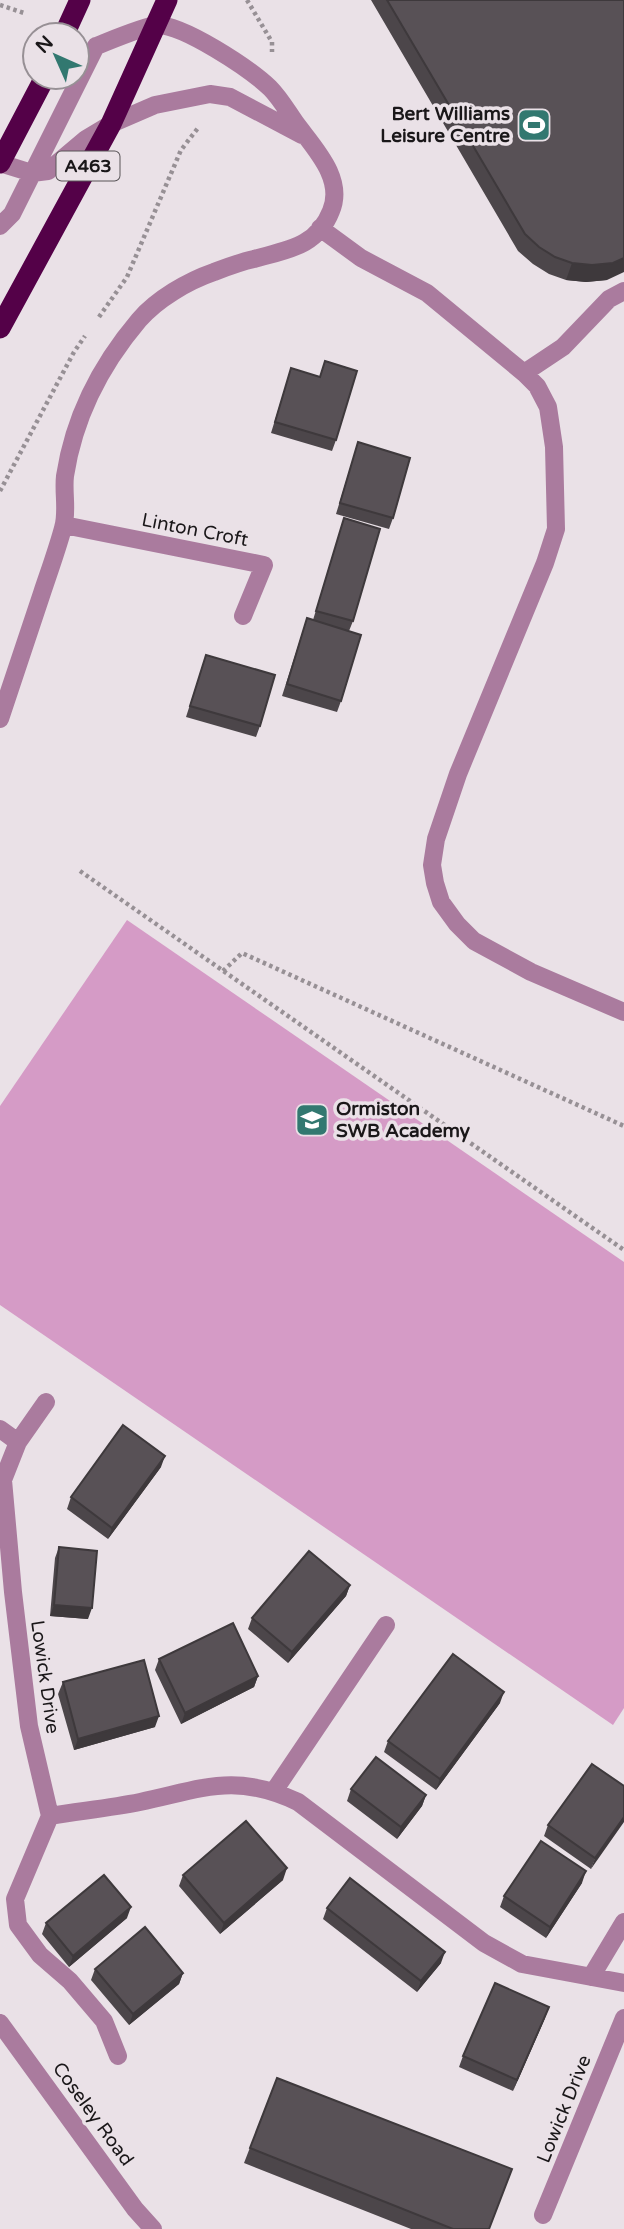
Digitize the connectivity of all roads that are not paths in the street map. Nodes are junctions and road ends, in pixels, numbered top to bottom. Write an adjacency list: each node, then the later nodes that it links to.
1 (80, 0): 3 (highway)
2 (167, 0): 4 (highway, A463)
3 (70, 21)
4 (156, 25): 6 (highway, A463); 7 (street); 9 (street)
5 (38, 91): 8 (highway)
6 (110, 124): 7 (street); 9 (street); 13 (highway, A463)
7 (306, 137): 11 (street)
8 (0, 163): 9 (street)
9 (32, 173): 10 (street)
10 (0, 226)
11 (320, 228): 14 (street); 15 (street)
12 (624, 291): 14 (street)
13 (0, 328)
14 (524, 373): 18 (street)
15 (64, 525): 16 (street, Linton Croft); 17 (street)
16 (243, 616)
17 (0, 719)
18 (624, 1012)
19 (46, 1402): 21 (street, Lowick Drive)
20 (0, 1429): 21 (street)
21 (18, 1442): 24 (street, Lowick Drive)
22 (386, 1625): 23 (street)
23 (274, 1791): 24 (street); 26 (street)
24 (50, 1816): 30 (street)
25 (624, 1922): 26 (street)
26 (591, 1977): 27 (street)
27 (624, 1983)
28 (624, 2018): 31 (street, Lowick Drive)
29 (0, 2023): 32 (street, Coseley Road)
30 (118, 2056)
31 (543, 2215)
32 (153, 2229)

